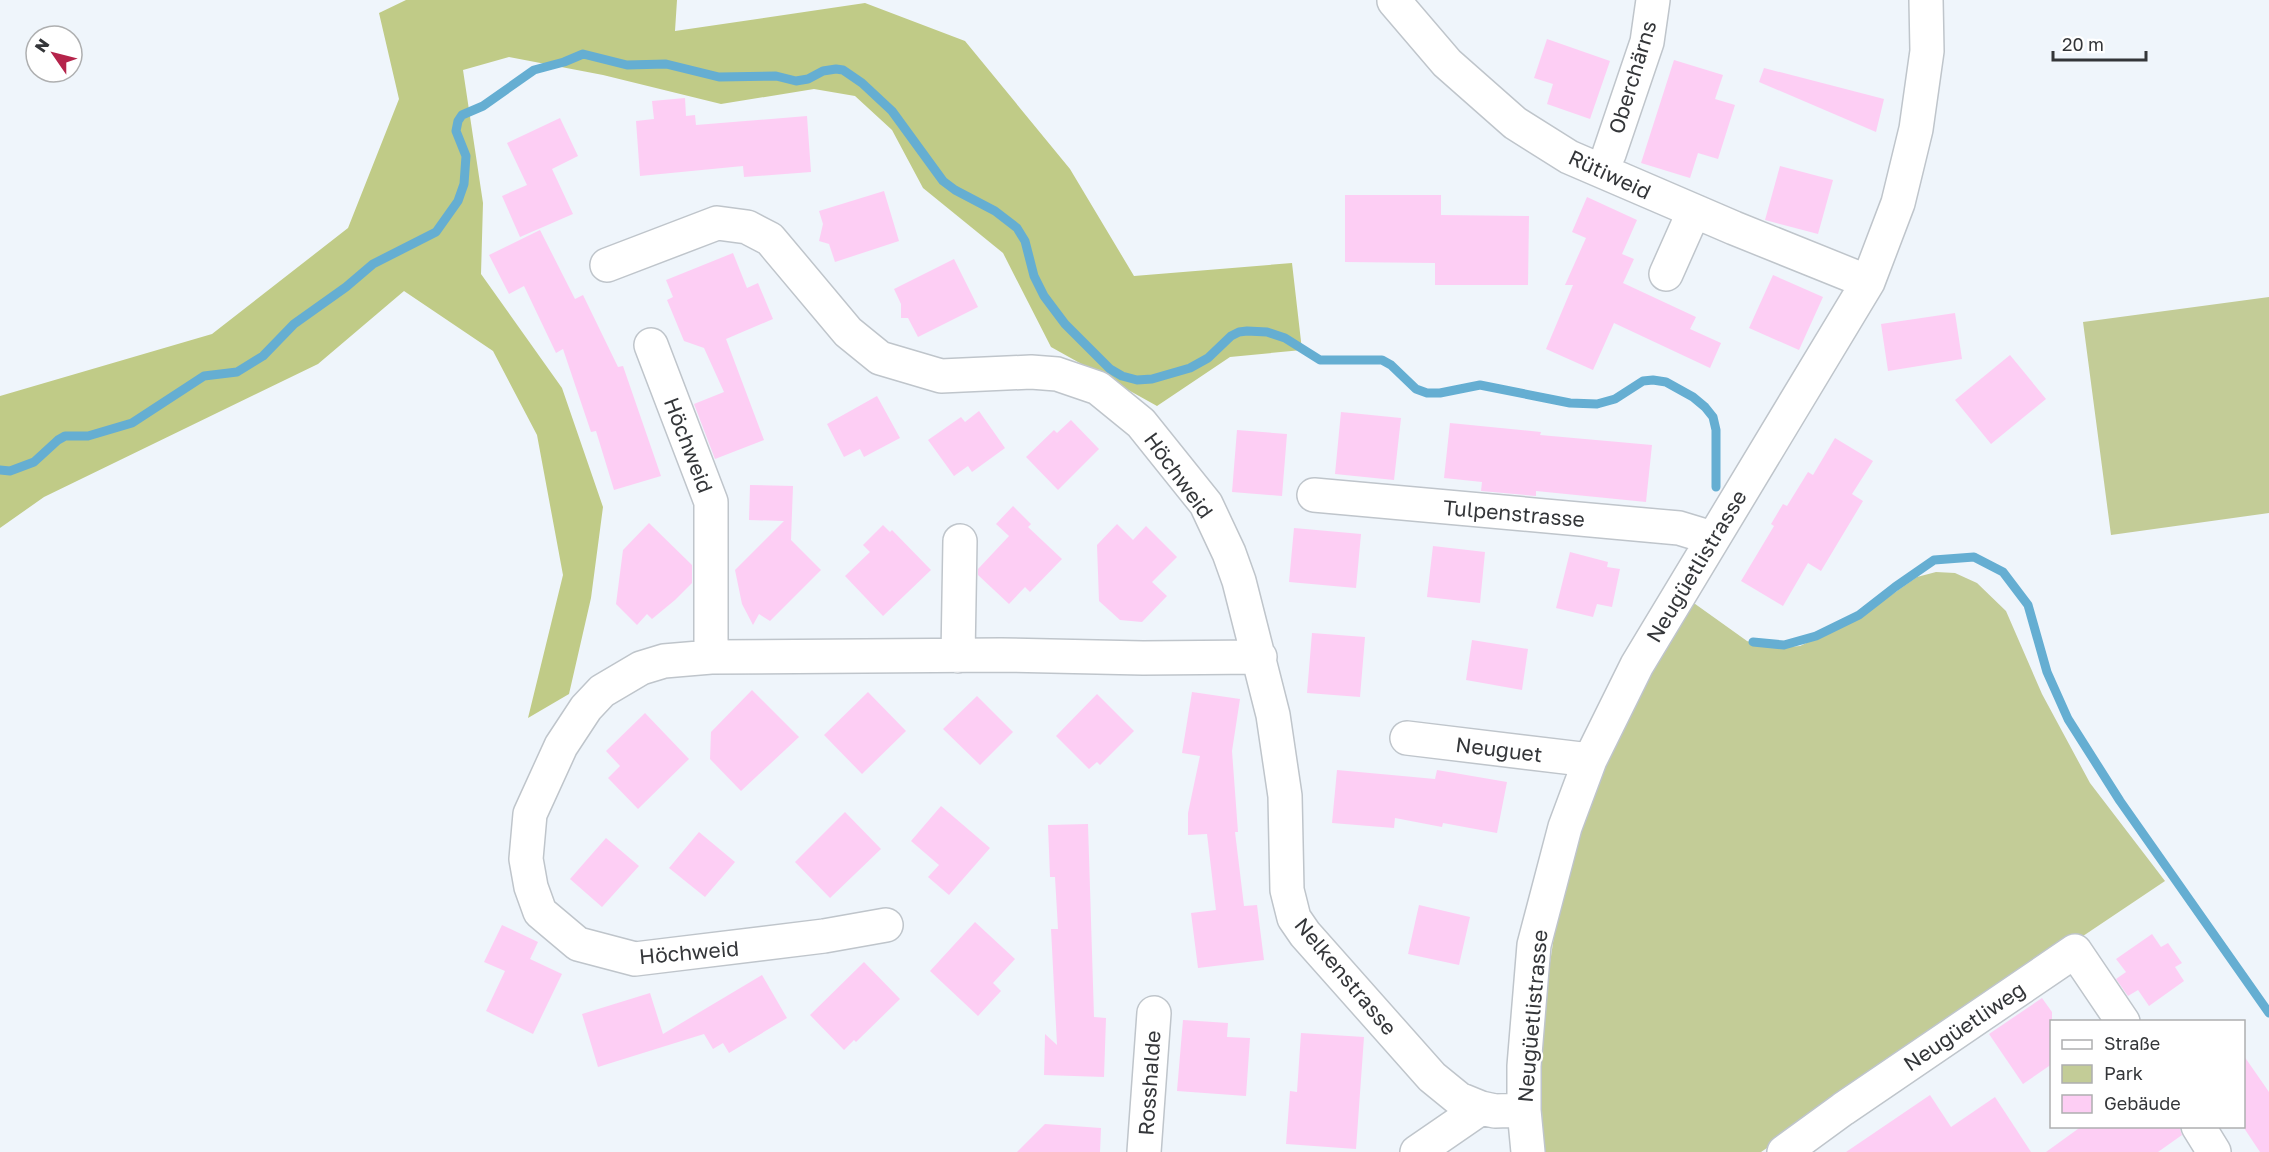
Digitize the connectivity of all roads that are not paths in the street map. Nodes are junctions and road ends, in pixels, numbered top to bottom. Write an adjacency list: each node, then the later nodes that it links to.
1 (1653, 0): 4 (street, Oberchärns)
2 (1926, 0): 8 (street, Neugüetlistrasse)
3 (1394, 1): 5 (street, Rütiweid)
4 (1609, 154)
5 (1694, 211): 7 (street); 8 (street, Rütiweid)
6 (608, 265): 15 (street, Höchweid)
7 (1666, 274)
8 (1868, 282): 11 (street, Neugüetlistrasse)
9 (651, 345): 14 (street, Höchweid)
10 (1314, 495): 11 (street, Tulpenstrasse)
11 (1712, 538): 17 (street, Neugüetlistrasse)
12 (960, 541): 13 (street)
13 (958, 656): 14 (street, Höchweid); 15 (street, Höchweid)
14 (711, 657): 18 (street, Höchweid)
15 (1260, 657): 21 (street, Nelkenstrasse)
16 (1407, 738): 17 (street, Neuguet)
17 (1590, 760): 22 (street, Neugüetlistrasse)
18 (886, 925)
19 (1154, 1013): 24 (street, Rosshalde)
20 (2122, 1020): 27 (street, Neugüetliweg)
21 (1481, 1108): 22 (street, Nelkenstrasse); 25 (street)
22 (1524, 1110): 26 (street, Neugüetlistrasse)
23 (2199, 1128): 28 (street)
24 (1144, 1152)
25 (1417, 1152)
26 (1528, 1152)
27 (1784, 1152)
28 (2214, 1152)

